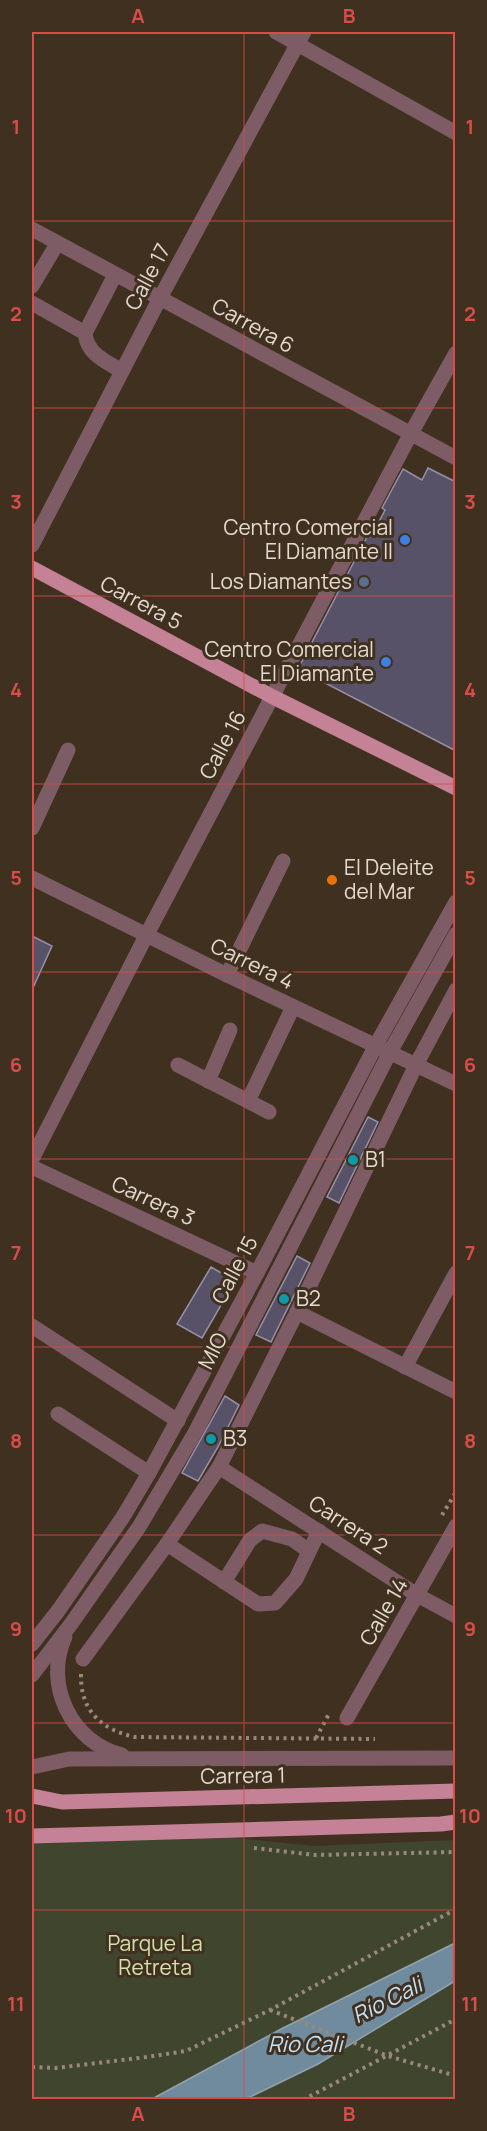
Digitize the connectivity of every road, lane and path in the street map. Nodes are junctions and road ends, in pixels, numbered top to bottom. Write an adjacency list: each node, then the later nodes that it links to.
1 (276, 32): 2 (street)
2 (301, 38): 3 (street); 8 (street, Calle 17)
3 (456, 133)
4 (32, 230): 5 (street, Carrera 6)
5 (57, 244): 6 (street, Carrera 6); 7 (street)
6 (115, 275): 8 (street, Carrera 6); 10 (street)
7 (32, 286)
8 (160, 298): 12 (street, Calle 17); 13 (street, Carrera 6)
9 (32, 303): 10 (street)
10 (85, 333): 12 (street)
11 (456, 353): 13 (street, Calle 16)
12 (122, 371): 15 (street, Calle 17)
13 (410, 435): 14 (street, Carrera 6); 17 (street, Calle 16)
14 (456, 458)
15 (32, 544)
16 (32, 568): 17 (main road, Carrera 5)
17 (273, 697): 19 (main road, Carrera 5); 25 (street, Calle 16)
18 (68, 750): 20 (street)
19 (456, 788)
20 (32, 828)
21 (283, 861): 26 (street)
22 (32, 879): 25 (street, Carrera 4)
23 (456, 902): 30 (street, Calle 15)
24 (456, 934): 31 (street, MIO)
25 (146, 936): 26 (street, Carrera 4); 38 (street, Calle 16)
26 (227, 975): 28 (street, Carrera 4)
27 (456, 990): 33 (street)
28 (293, 1007): 30 (street, Carrera 4); 36 (street)
29 (230, 1030): 34 (street)
30 (376, 1046): 31 (street, Carrera 4); 40 (street, Calle 15)
31 (390, 1052): 33 (street, Carrera 4); 57 (street, MIO)
32 (178, 1065): 34 (street)
33 (416, 1065): 35 (street, Carrera 4); 42 (street)
34 (208, 1081): 36 (street)
35 (456, 1084)
36 (248, 1101): 37 (street)
37 (269, 1112)
38 (32, 1159)
39 (32, 1167): 40 (street, Carrera 3)
40 (257, 1273): 47 (street, Calle 15)
41 (456, 1273): 44 (street)
42 (297, 1312): 44 (street); 48 (street)
43 (32, 1326): 47 (street)
44 (405, 1366): 45 (street)
45 (456, 1392)
46 (58, 1414): 49 (street)
47 (178, 1421): 49 (street, Calle 15)
48 (219, 1467): 51 (street, Carrera 2); 52 (street)
49 (149, 1473): 58 (street, Calle 15)
50 (456, 1526): 55 (street, Calle 14)
51 (319, 1531): 53 (street); 55 (street, Carrera 2)
52 (167, 1544): 54 (street); 59 (street)
53 (309, 1551): 54 (street); 54 (street)
54 (224, 1582)
55 (417, 1596): 56 (street, Carrera 2); 61 (street, Calle 14)
56 (456, 1616)
57 (71, 1624): 60 (street, MIO); 63 (street)
58 (32, 1644)
59 (84, 1659): 62 (path)
60 (32, 1675)
61 (347, 1718)
62 (385, 1739)
63 (135, 1758): 64 (street); 65 (street)
64 (456, 1758)
65 (32, 1767)
66 (456, 1791): 67 (main road, Carrera 1)
67 (32, 1796)
68 (456, 1822): 69 (main road)
69 (32, 1836)
70 (456, 1909): 71 (path)
71 (271, 2010): 73 (path); 74 (path)
72 (456, 2019): 73 (path)
73 (387, 2055): 75 (path); 76 (path)
74 (32, 2067)
75 (456, 2076)
76 (303, 2100)

